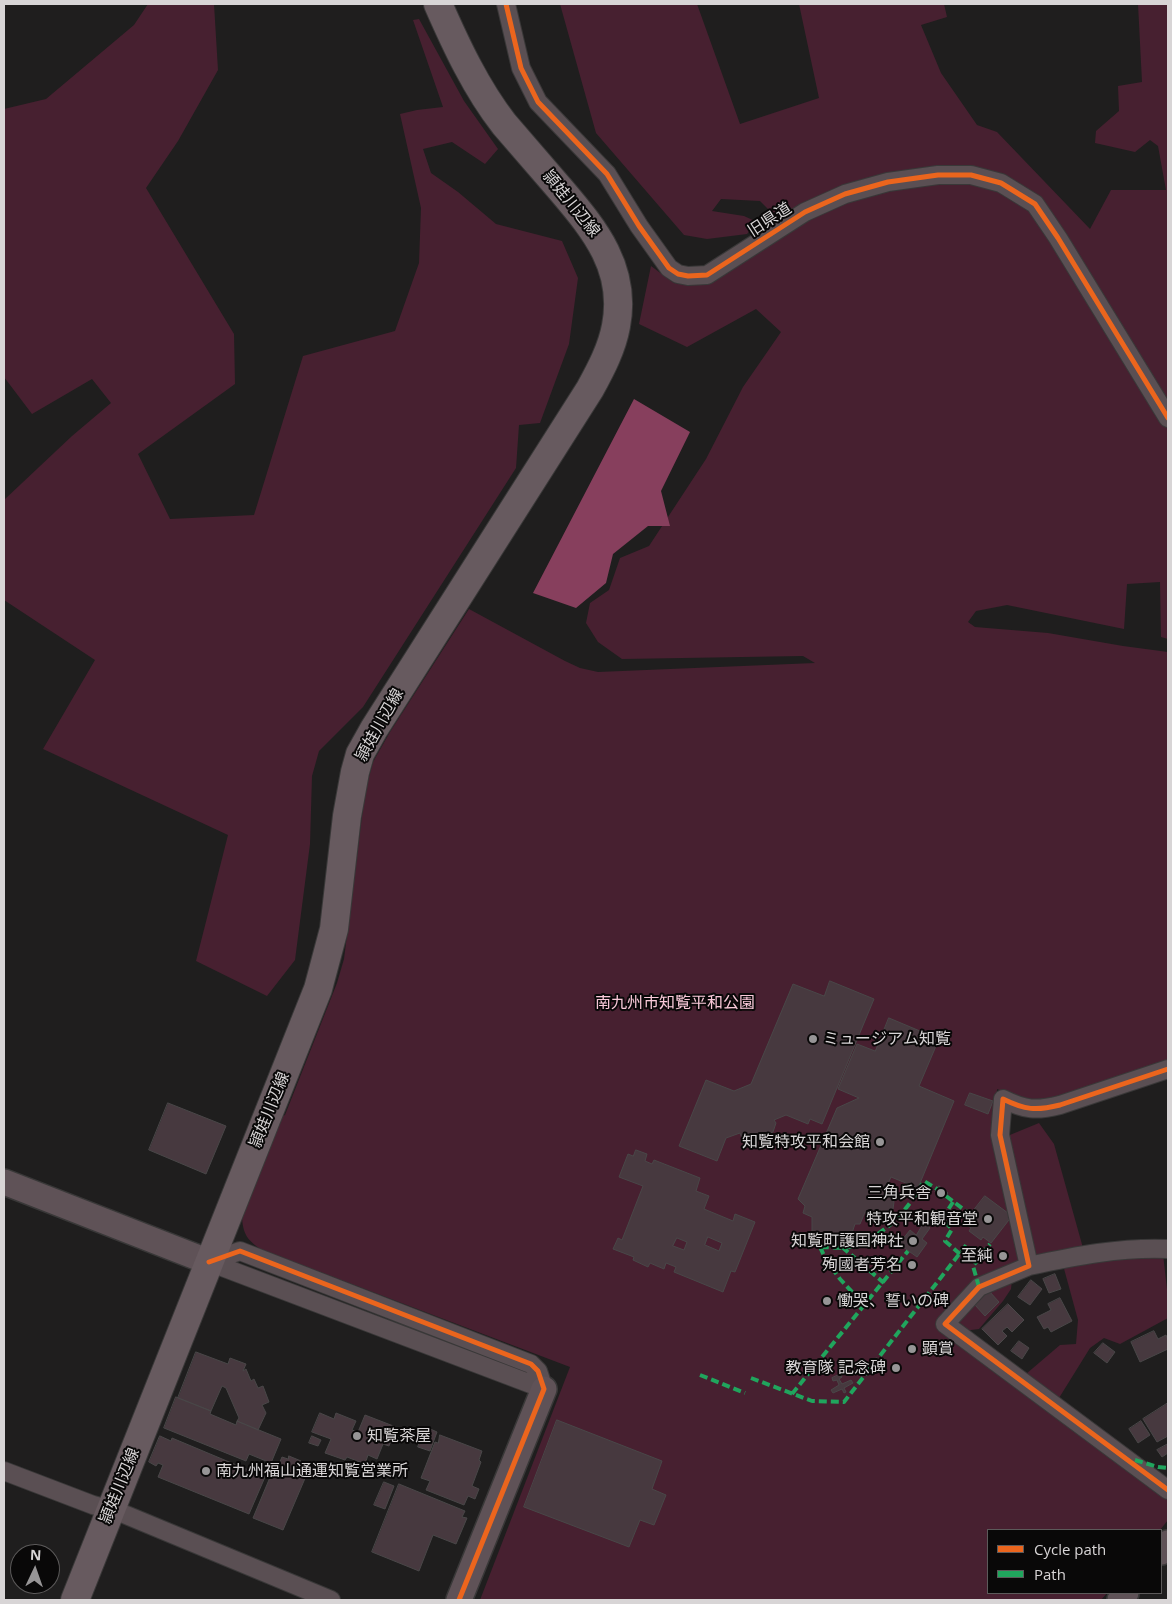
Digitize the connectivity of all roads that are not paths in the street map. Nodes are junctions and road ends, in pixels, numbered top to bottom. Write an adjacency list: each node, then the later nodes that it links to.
1 (438, 4): 7 (main road, 頴娃川辺線)
2 (506, 4): 3 (street, 旧県道)
3 (1168, 418)
4 (1168, 1068): 8 (street)
5 (4, 1182): 7 (street)
6 (1168, 1249): 8 (street)
7 (209, 1262): 9 (street); 12 (main road, 頴娃川辺線)
8 (1030, 1266): 11 (street)
9 (544, 1389): 15 (street)
10 (4, 1471): 12 (street)
11 (1168, 1490)
12 (110, 1510): 13 (main road, 頴娃川辺線); 14 (street)
13 (75, 1600)
14 (331, 1600)
15 (460, 1600)

